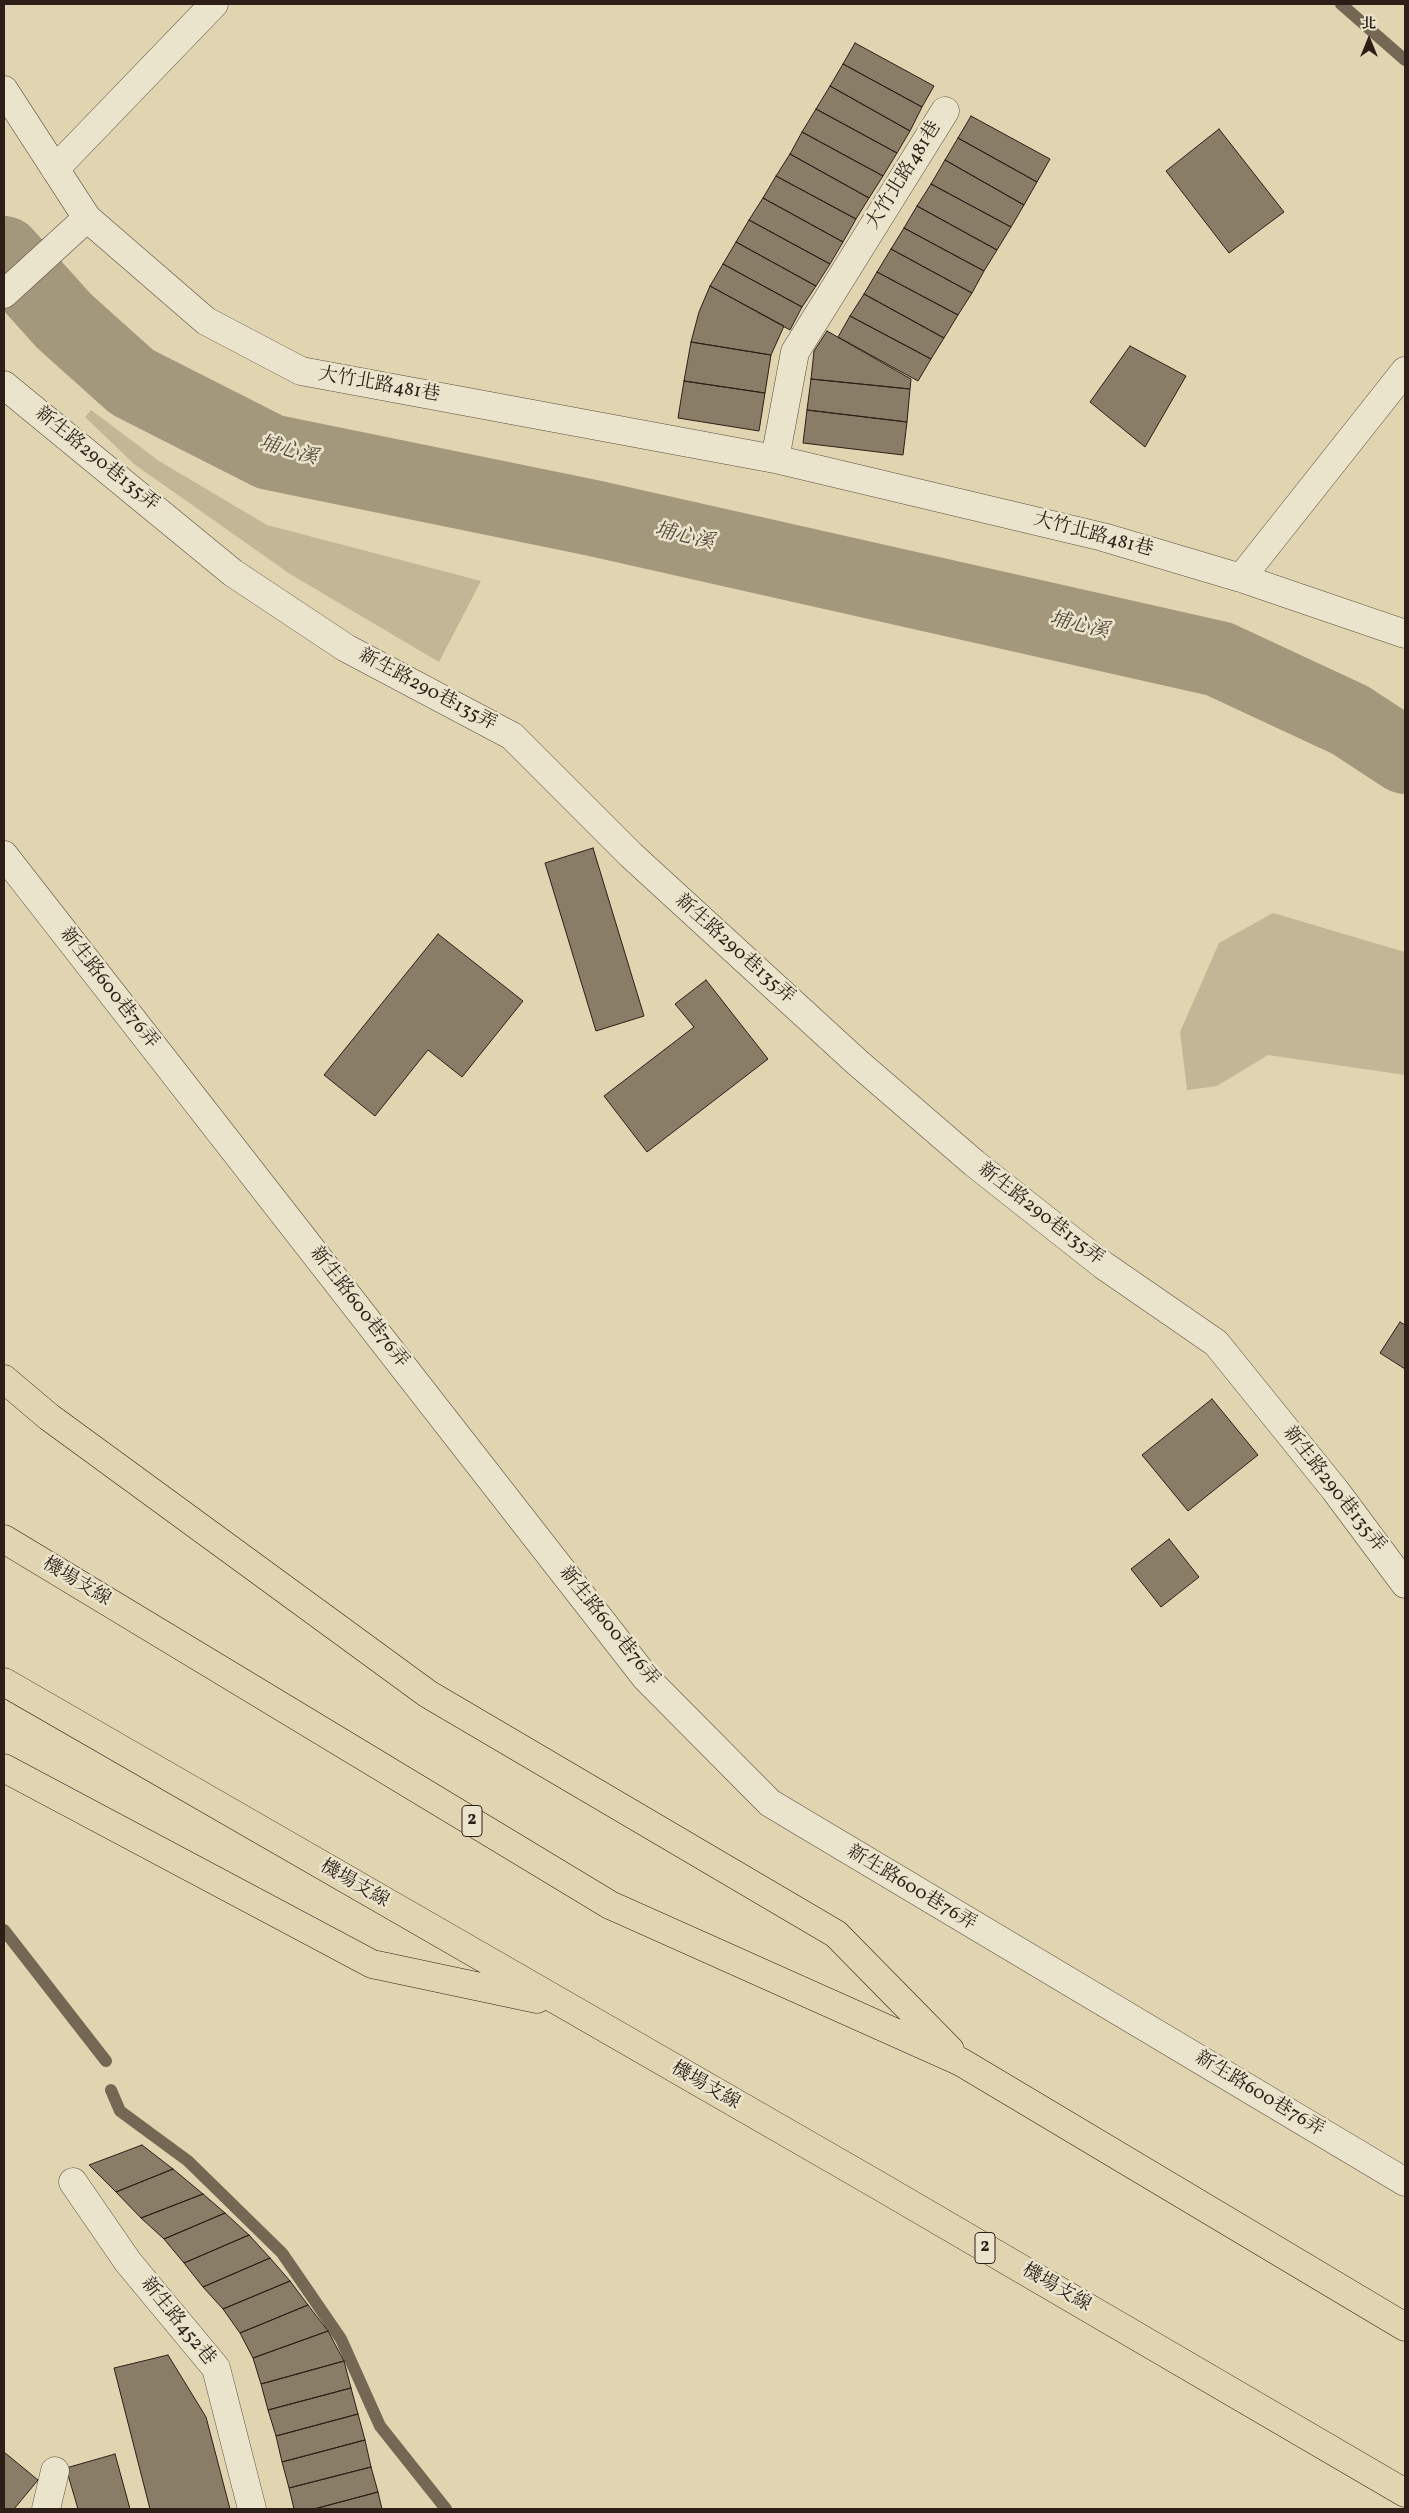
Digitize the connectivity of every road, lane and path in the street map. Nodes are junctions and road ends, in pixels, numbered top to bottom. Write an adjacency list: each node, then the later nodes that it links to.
1 (214, 4): 4 (lane)
2 (4, 90): 4 (lane, 大竹北路481巷)
3 (945, 111): 9 (lane, 大竹北路481巷)
4 (55, 169): 5 (lane, 大竹北路481巷)
5 (87, 218): 6 (lane); 9 (lane, 大竹北路481巷)
6 (4, 294)
7 (1405, 371): 10 (lane)
8 (4, 385): 15 (lane, 新生路290巷135弄)
9 (775, 459): 10 (lane, 大竹北路481巷)
10 (1241, 578): 11 (lane, 大竹北路481巷)
11 (1405, 634)
12 (4, 855): 21 (lane, 新生路600巷76弄)
13 (4, 1378): 19 (highway)
14 (4, 1540): 19 (highway, 機場支線 / 2)
15 (1405, 1584)
16 (4, 1682): 18 (highway, 機場支線 / 2)
17 (4, 1768): 18 (highway)
18 (562, 2005): 24 (highway, 機場支線 / 2)
19 (962, 2062): 22 (highway, 機場支線 / 2)
20 (73, 2182): 26 (lane, 新生路452巷)
21 (1405, 2182)
22 (1405, 2327)
23 (55, 2471): 25 (lane)
24 (1405, 2493)
25 (46, 2509)
26 (252, 2509)

